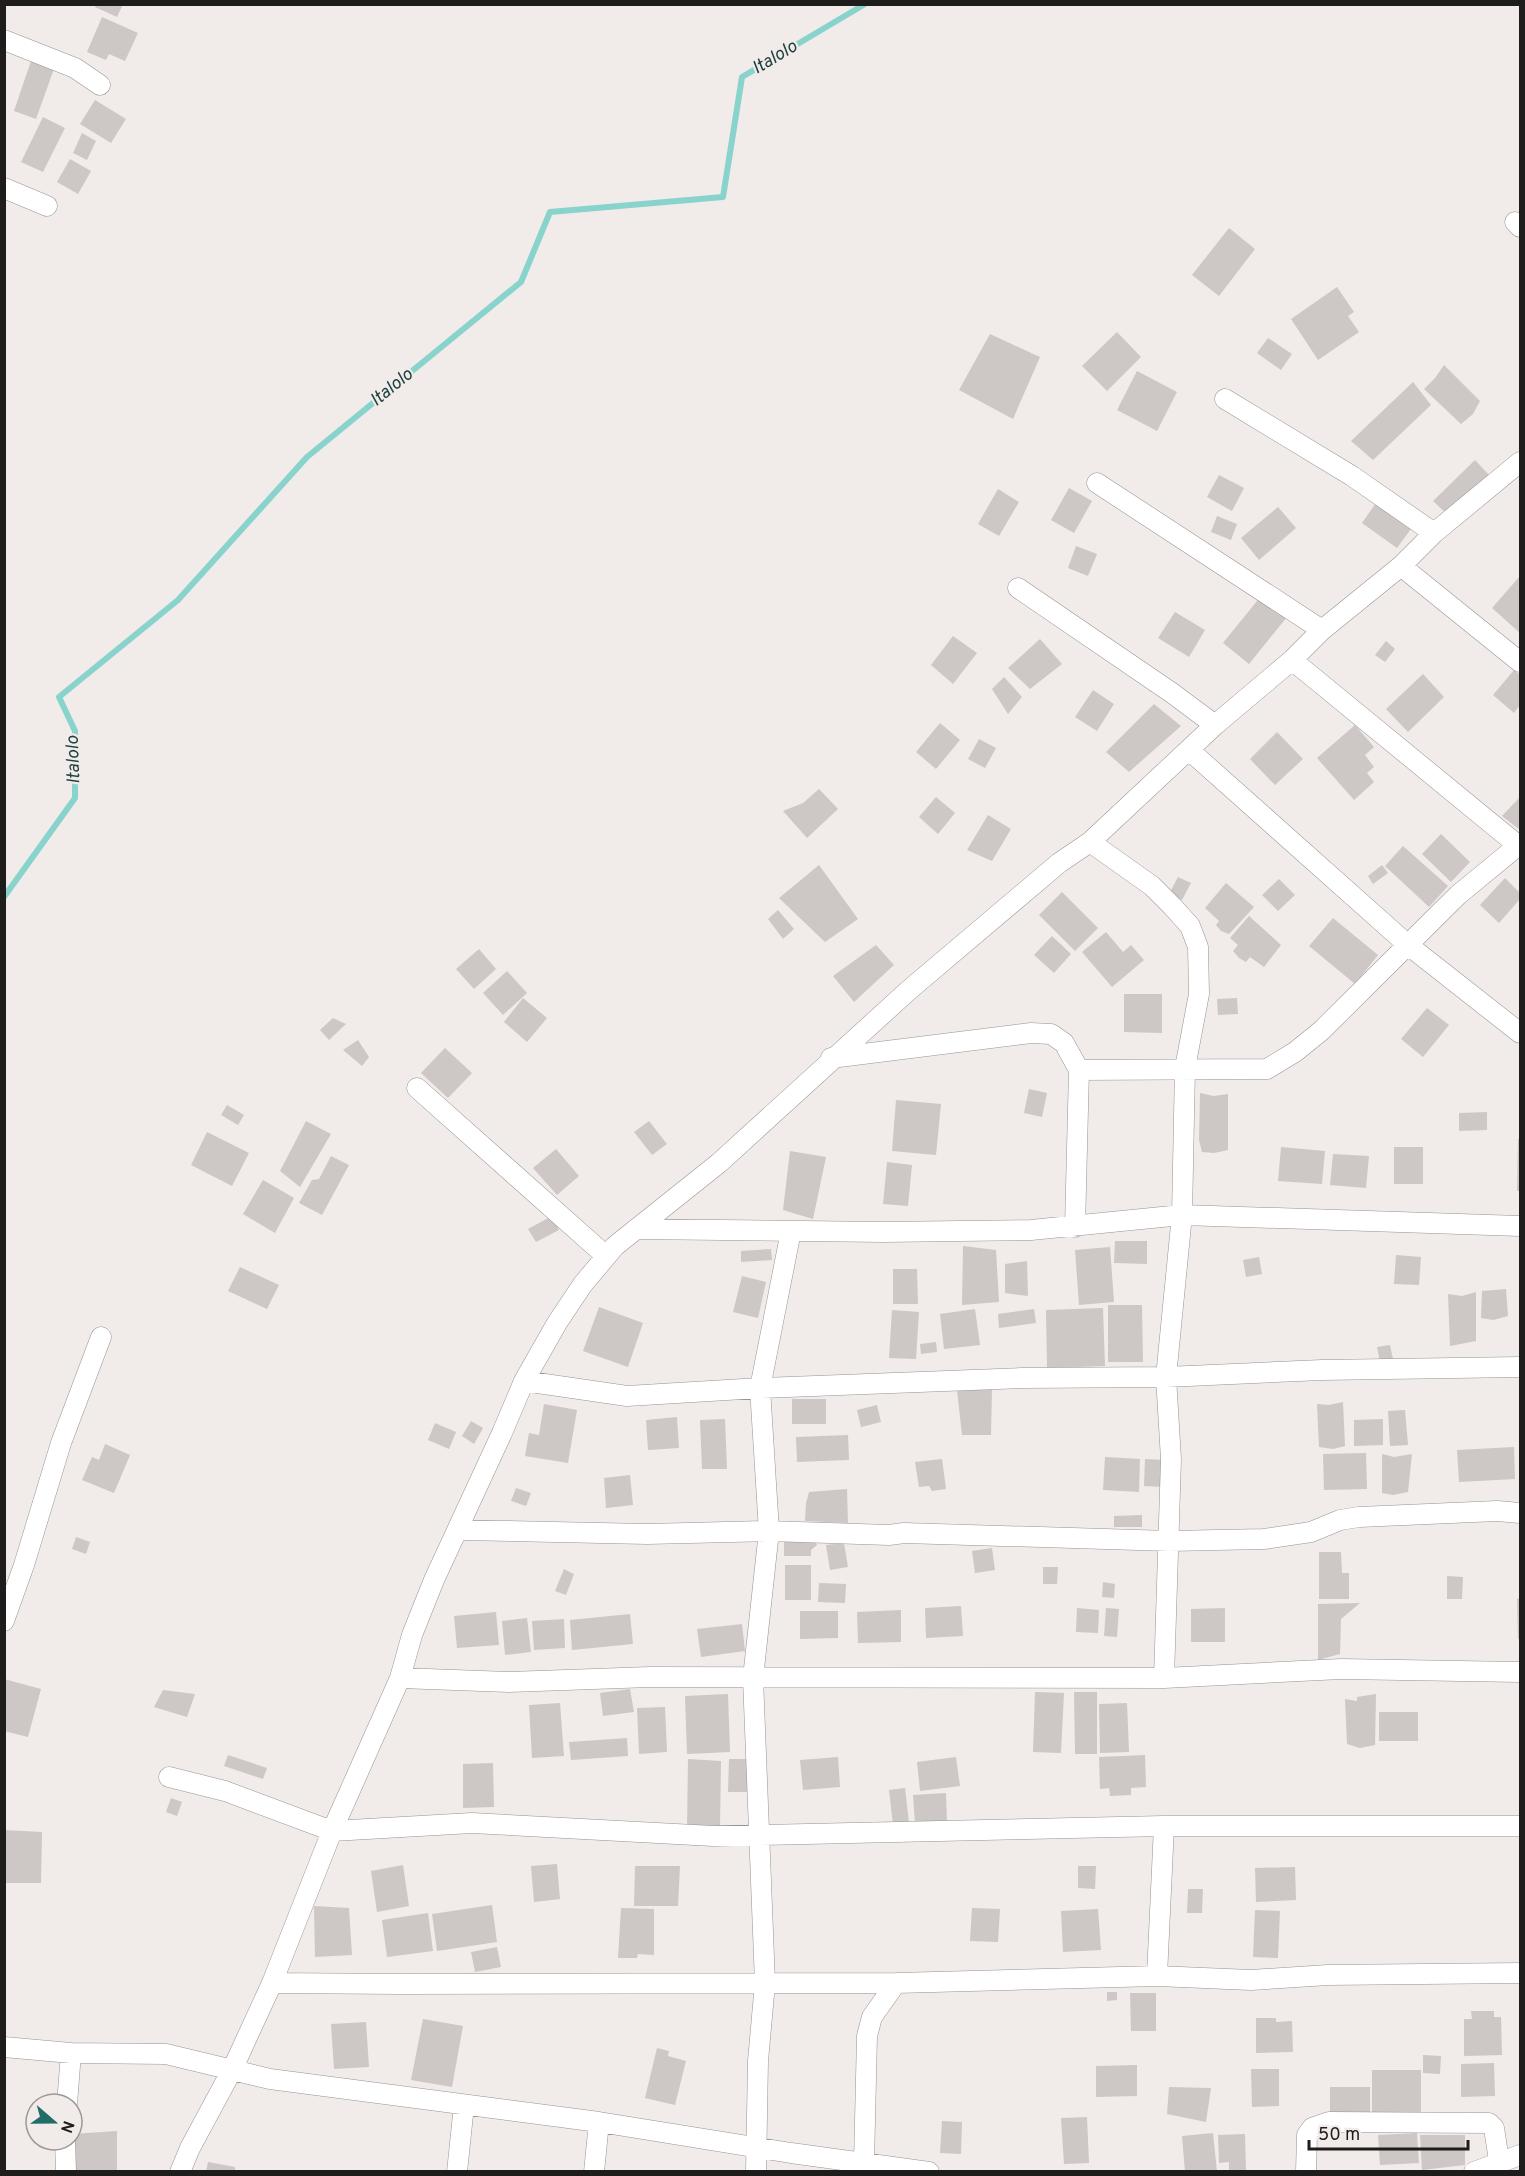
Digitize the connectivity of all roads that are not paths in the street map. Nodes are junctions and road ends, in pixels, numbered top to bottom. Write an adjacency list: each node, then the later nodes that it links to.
1 (4, 40): 2 (street)
2 (99, 85)
3 (4, 188): 4 (street)
4 (47, 206)
5 (1225, 399): 8 (street)
6 (1521, 462): 8 (street)
7 (1097, 483): 11 (street)
8 (1434, 533): 9 (street)
9 (1401, 566): 11 (street); 13 (street)
10 (1018, 588): 14 (street)
11 (1322, 630): 12 (street)
12 (1292, 660): 14 (street); 17 (street)
13 (1521, 662)
14 (1215, 725): 15 (street)
15 (1189, 750): 16 (street); 18 (street)
16 (1090, 842): 20 (street); 21 (street)
17 (1520, 845): 18 (street)
18 (1408, 945): 19 (street); 21 (street)
19 (1521, 1034)
20 (831, 1058): 22 (street); 27 (street)
21 (1185, 1068): 22 (street); 24 (street)
22 (1079, 1070): 26 (street)
23 (417, 1088): 29 (street)
24 (1182, 1215): 25 (street); 26 (street); 32 (street)
25 (1521, 1226)
26 (1075, 1227): 28 (street)
27 (636, 1229): 28 (street); 29 (street)
28 (791, 1231): 34 (street)
29 (606, 1256): 33 (street)
30 (101, 1337): 39 (street)
31 (1521, 1367): 32 (street)
32 (1166, 1377): 34 (street); 38 (street)
33 (524, 1381): 34 (street); 36 (street)
34 (760, 1388): 37 (street)
35 (1521, 1513): 38 (street)
36 (459, 1530): 37 (street); 41 (street)
37 (769, 1531): 38 (street); 42 (street)
38 (1170, 1541): 43 (street)
39 (4, 1621)
40 (1521, 1672): 43 (street)
41 (400, 1678): 42 (street); 47 (street)
42 (753, 1678): 43 (street); 48 (street)
43 (1164, 1678)
44 (170, 1777): 47 (street)
45 (1164, 1826): 46 (street); 48 (street); 50 (street)
46 (1521, 1826)
47 (332, 1831): 48 (street); 51 (street)
48 (758, 1833): 52 (street)
49 (1521, 1973): 50 (street)
50 (1157, 1976): 53 (street)
51 (272, 1983): 52 (street); 56 (street)
52 (765, 1983): 53 (street); 60 (street)
53 (896, 1983): 64 (street)
54 (4, 2048): 55 (street)
55 (71, 2052): 56 (street); 57 (street)
56 (232, 2070): 58 (street); 67 (street)
57 (68, 2092)
58 (464, 2105): 59 (street); 68 (street)
59 (599, 2122): 60 (street); 69 (street)
60 (756, 2146): 64 (street); 70 (street)
61 (65, 2152): 66 (street)
62 (1521, 2155): 63 (street)
63 (1499, 2161): 72 (street); 73 (street)
64 (864, 2163): 65 (street)
65 (907, 2170): 71 (street)
66 (66, 2172)
67 (180, 2172)
68 (457, 2172)
69 (594, 2172)
70 (756, 2172)
71 (929, 2172)
72 (1306, 2172)
73 (1474, 2172)

